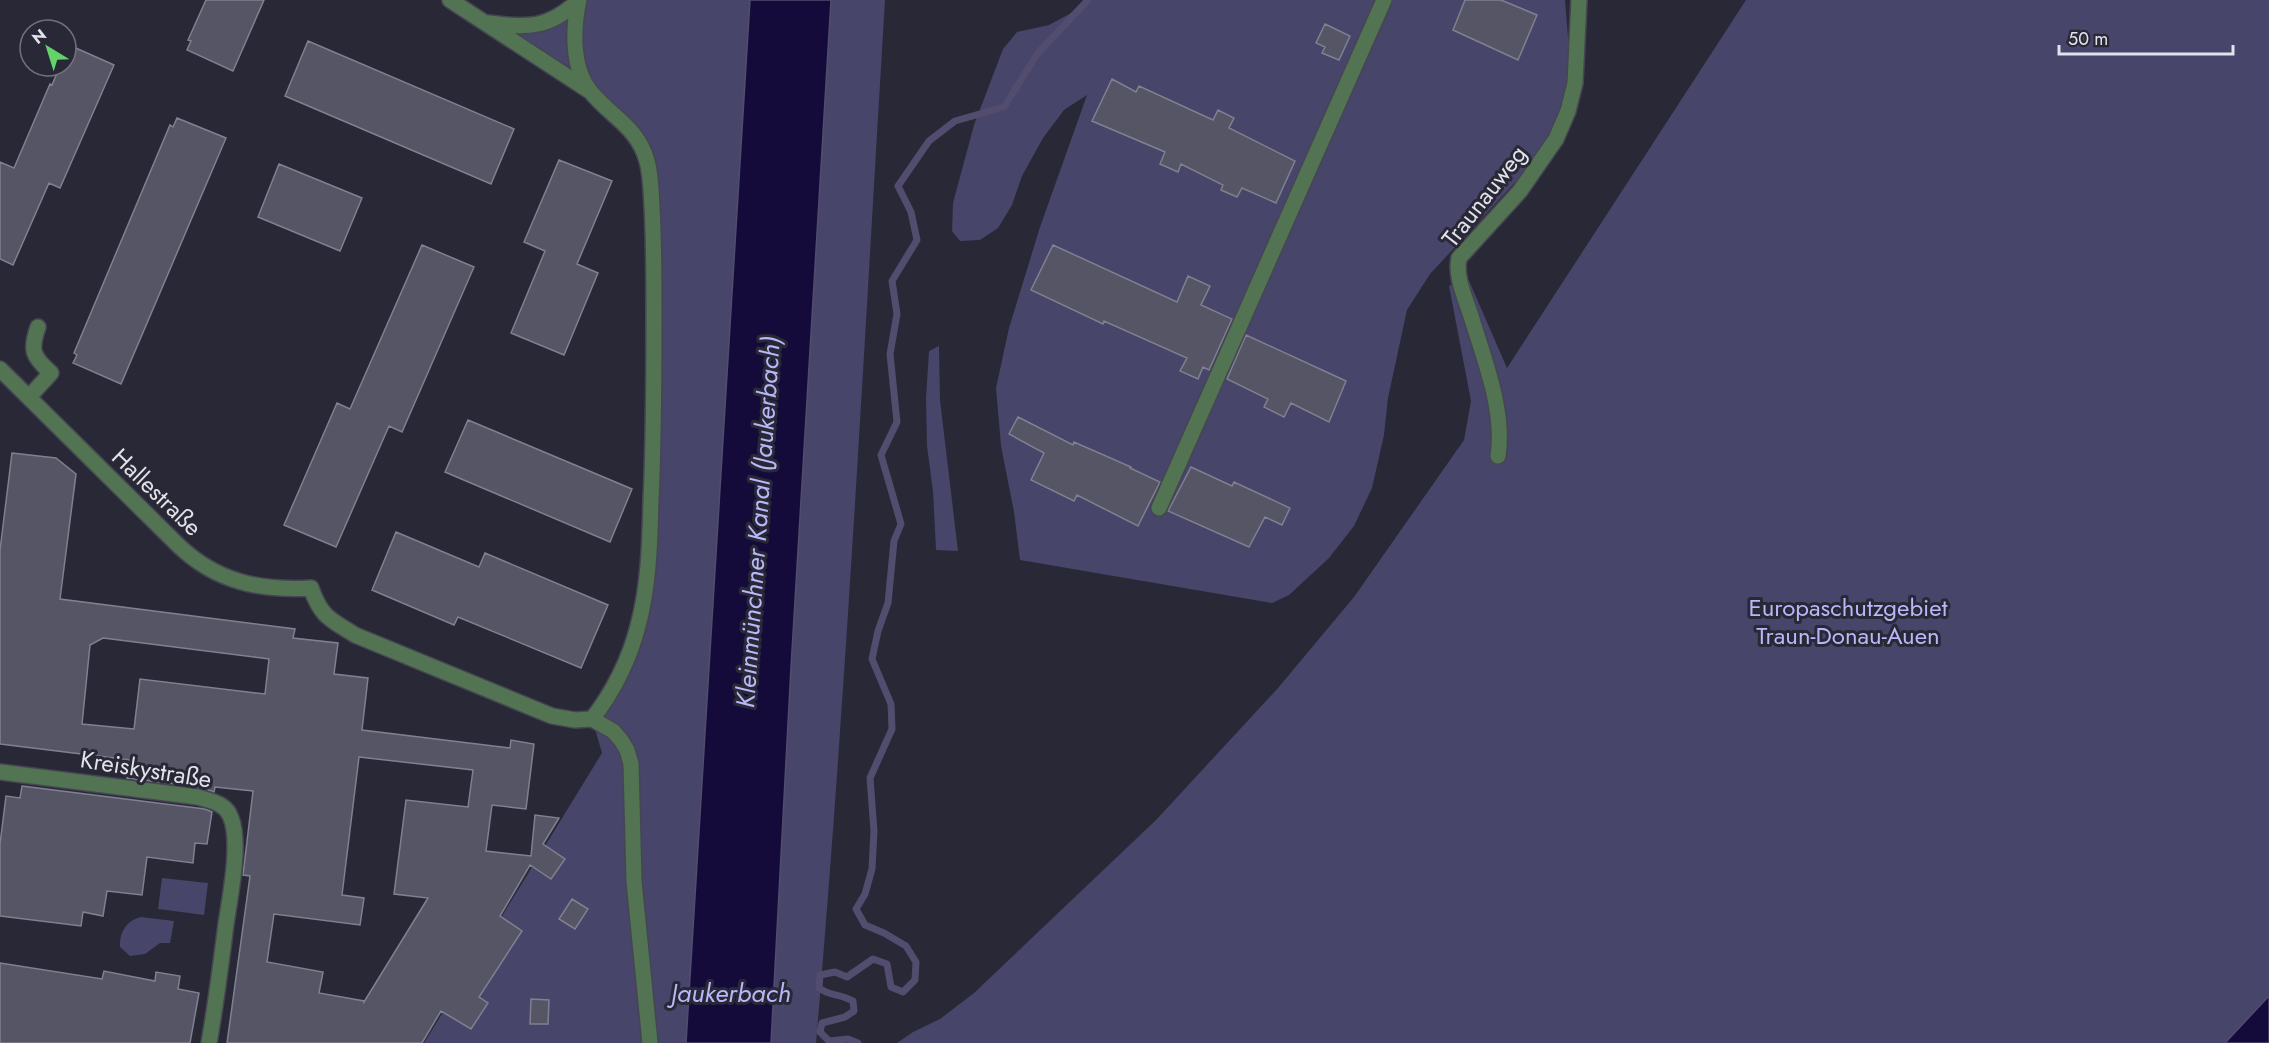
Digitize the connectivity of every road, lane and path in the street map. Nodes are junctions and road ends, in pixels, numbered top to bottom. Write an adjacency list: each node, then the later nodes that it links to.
1 (450, 0): 5 (street)
2 (579, 0): 5 (street); 6 (street)
3 (1384, 0): 11 (street)
4 (1579, 0): 10 (street, Traunauweg)
5 (485, 23): 6 (street)
6 (590, 91): 12 (street)
7 (38, 327): 9 (street)
8 (0, 369): 9 (street, Hallestraße)
9 (28, 397): 12 (street, Hallestraße)
10 (1498, 456)
11 (1159, 508)
12 (592, 718): 15 (street)
13 (0, 772): 14 (street, Kreiskystraße)
14 (209, 1043)
15 (650, 1043)

